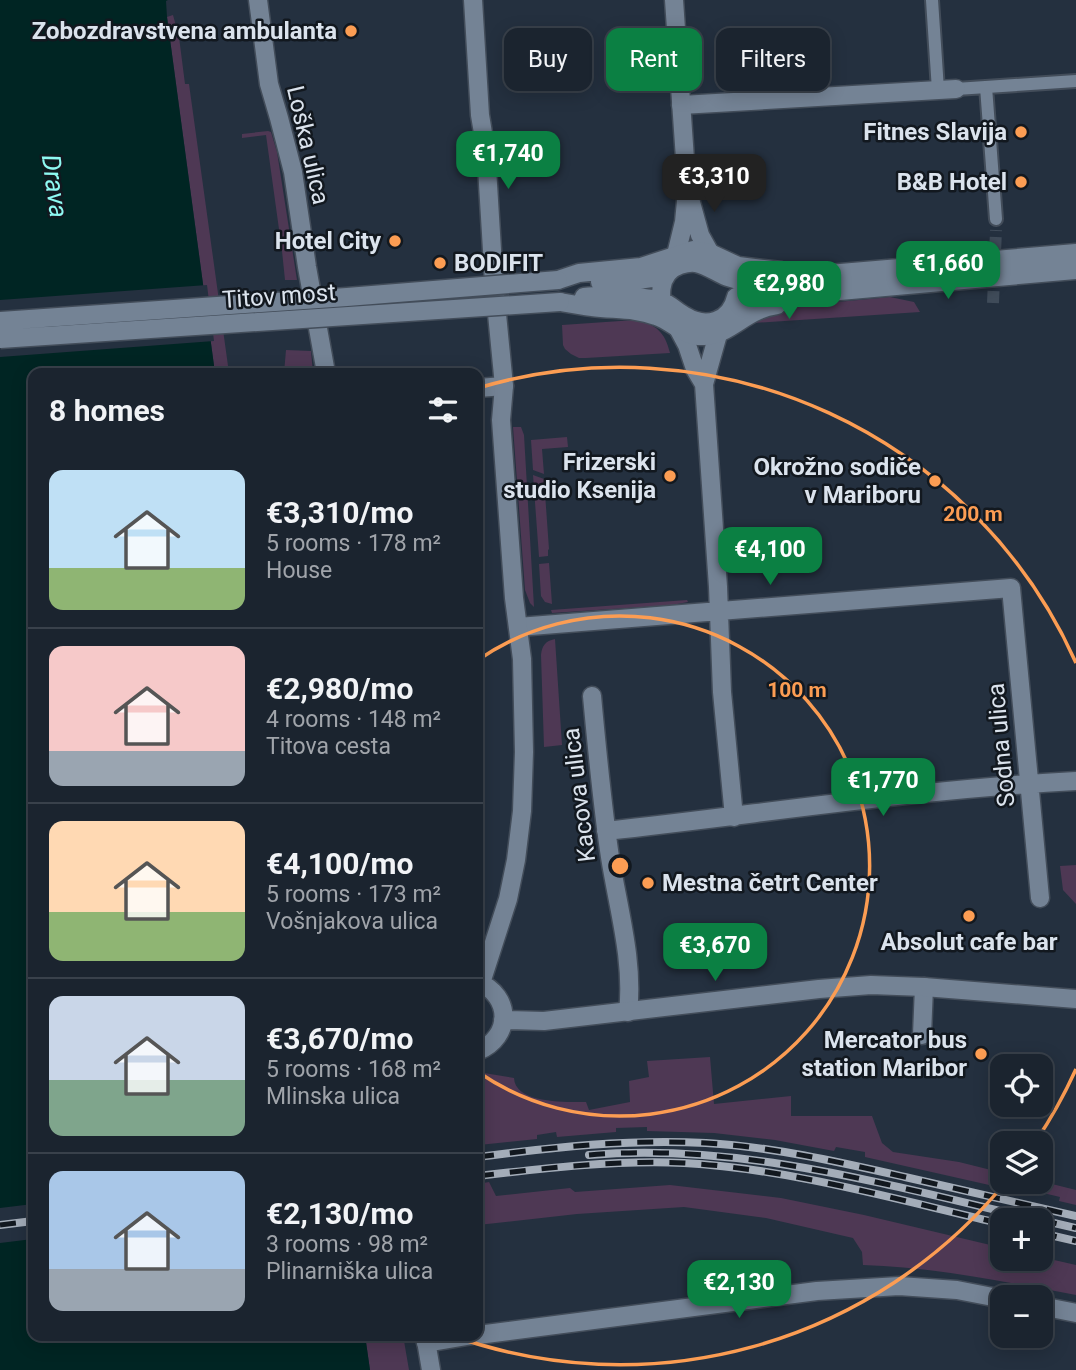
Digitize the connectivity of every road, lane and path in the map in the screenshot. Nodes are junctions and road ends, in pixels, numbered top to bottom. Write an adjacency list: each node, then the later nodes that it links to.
1 (258, 0): 25 (street, Loška ulica)
2 (473, 0): 27 (street)
3 (674, 0): 9 (street)
4 (932, 0): 6 (street)
5 (1076, 81): 7 (street)
6 (937, 84): 8 (street); 9 (street)
7 (986, 87): 8 (street); 11 (street)
8 (956, 89)
9 (681, 105): 10 (street)
10 (687, 188): 12 (street); 15 (street)
11 (996, 219)
12 (710, 253): 14 (street); 15 (street)
13 (1076, 253): 18 (street)
14 (727, 262): 17 (street); 18 (street)
15 (672, 266): 17 (street); 19 (street); 22 (street, Titov most, bridge)
16 (1076, 270): 18 (street)
17 (736, 280): 18 (street); 21 (street)
18 (817, 284): 21 (street)
19 (661, 301): 20 (street); 21 (street); 23 (street)
20 (560, 302): 23 (street); 24 (street, Titov most, bridge)
21 (730, 319): 23 (street); 26 (street)
22 (0, 321)
23 (673, 325): 26 (street)
24 (0, 339)
25 (325, 368)
26 (704, 384): 29 (street)
27 (504, 386): 28 (street); 30 (street)
28 (483, 388)
29 (719, 610): 30 (street); 33 (street, Sodna ulica); 34 (street)
30 (518, 627): 37 (street)
31 (592, 696): 35 (street, Kacova ulica)
32 (1076, 780): 33 (street)
33 (1028, 783): 34 (street); 36 (street, Sodna ulica)
34 (734, 817): 35 (street)
35 (606, 831): 41 (street, Kacova ulica)
36 (1040, 898)
37 (483, 971)
38 (483, 985): 42 (street)
39 (924, 987): 40 (street); 41 (street); 43 (street)
40 (1076, 999)
41 (628, 1012): 42 (street)
42 (503, 1020): 44 (street)
43 (922, 1035)
44 (483, 1048)
45 (990, 1296): 48 (street)
46 (1053, 1308): 47 (street)
47 (1076, 1313)
48 (483, 1334)
49 (425, 1341): 50 (street)
50 (431, 1370)

